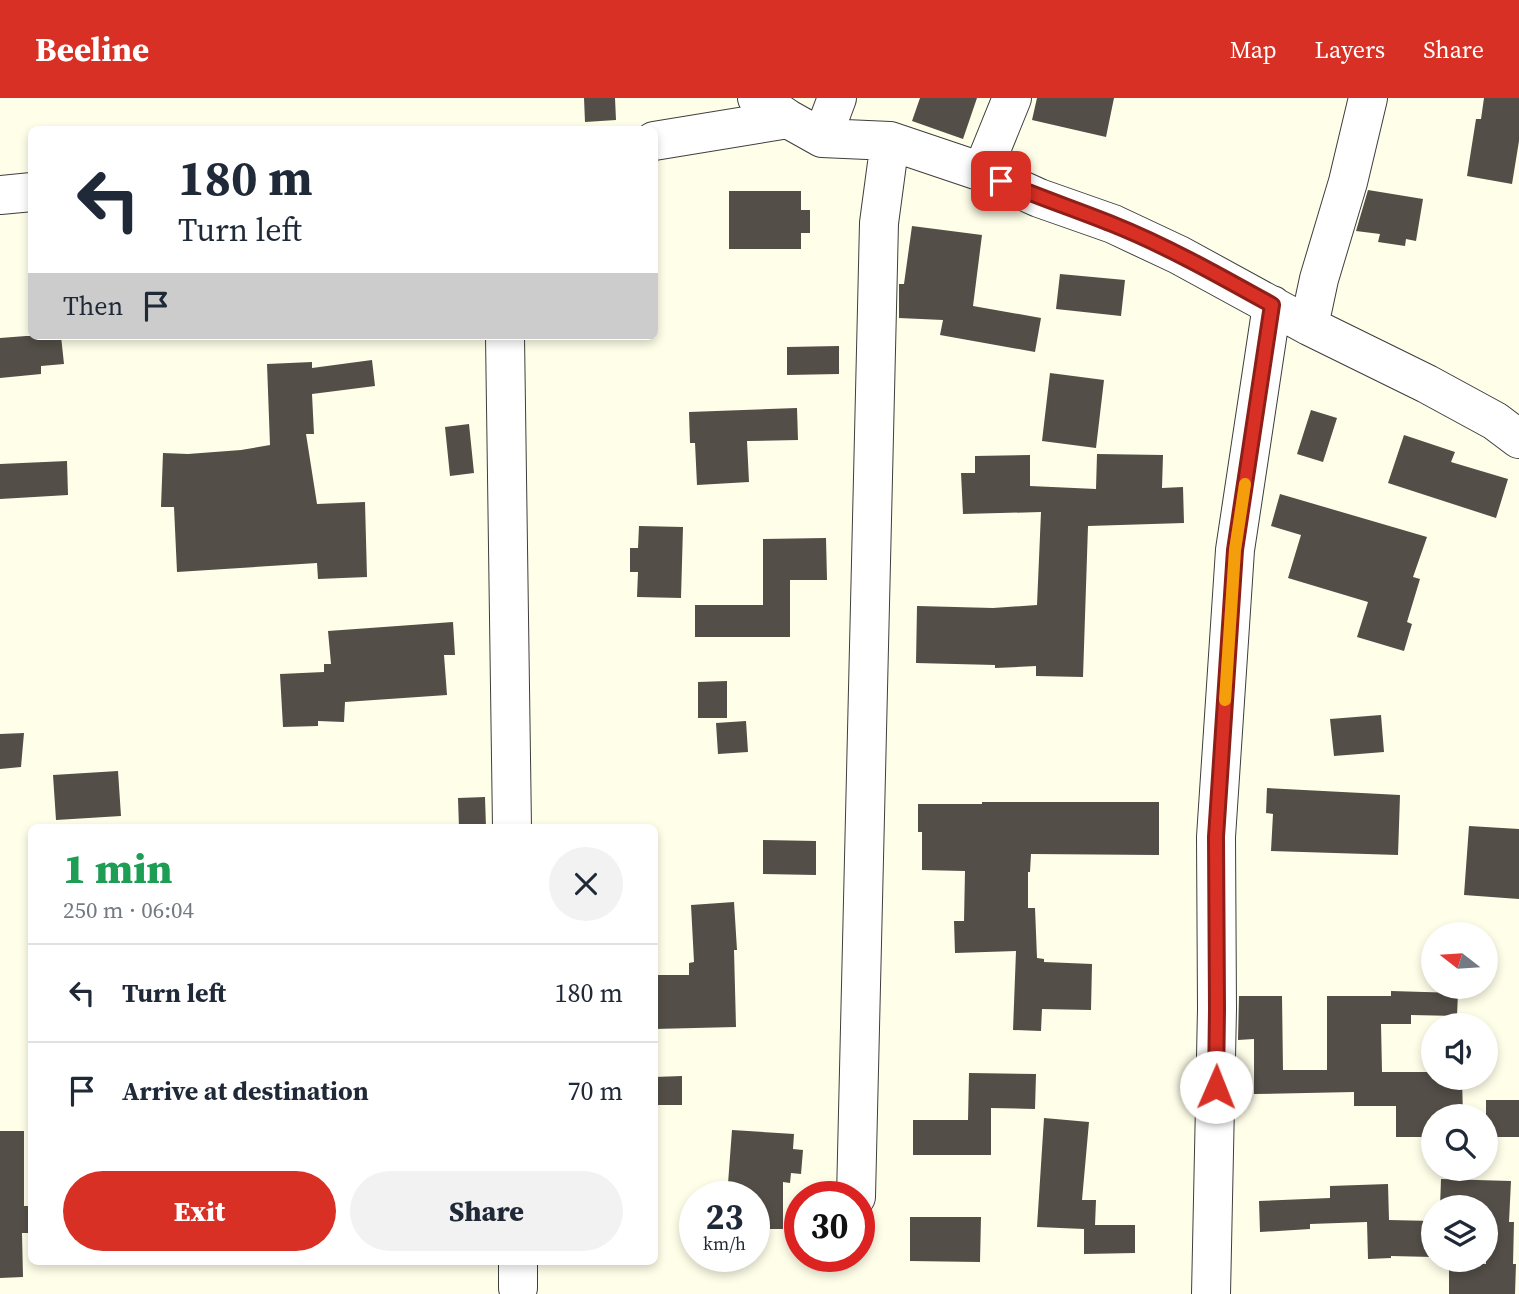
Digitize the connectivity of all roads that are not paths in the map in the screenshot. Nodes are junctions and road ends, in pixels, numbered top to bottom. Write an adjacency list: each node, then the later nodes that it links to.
1 (757, 98): 5 (street)
2 (837, 98): 6 (street)
3 (1012, 98): 9 (street)
4 (1368, 98): 13 (street)
5 (788, 119): 6 (street); 7 (street)
6 (822, 138): 8 (street)
7 (658, 140)
8 (890, 141): 9 (street); 17 (street)
9 (982, 172): 12 (street)
10 (28, 192): 11 (street)
11 (0, 195)
12 (1272, 305): 13 (street); 18 (street)
13 (1309, 326): 15 (street)
14 (505, 340): 16 (street)
15 (1519, 439)
16 (512, 824)
17 (856, 1181)
18 (1212, 1294)

